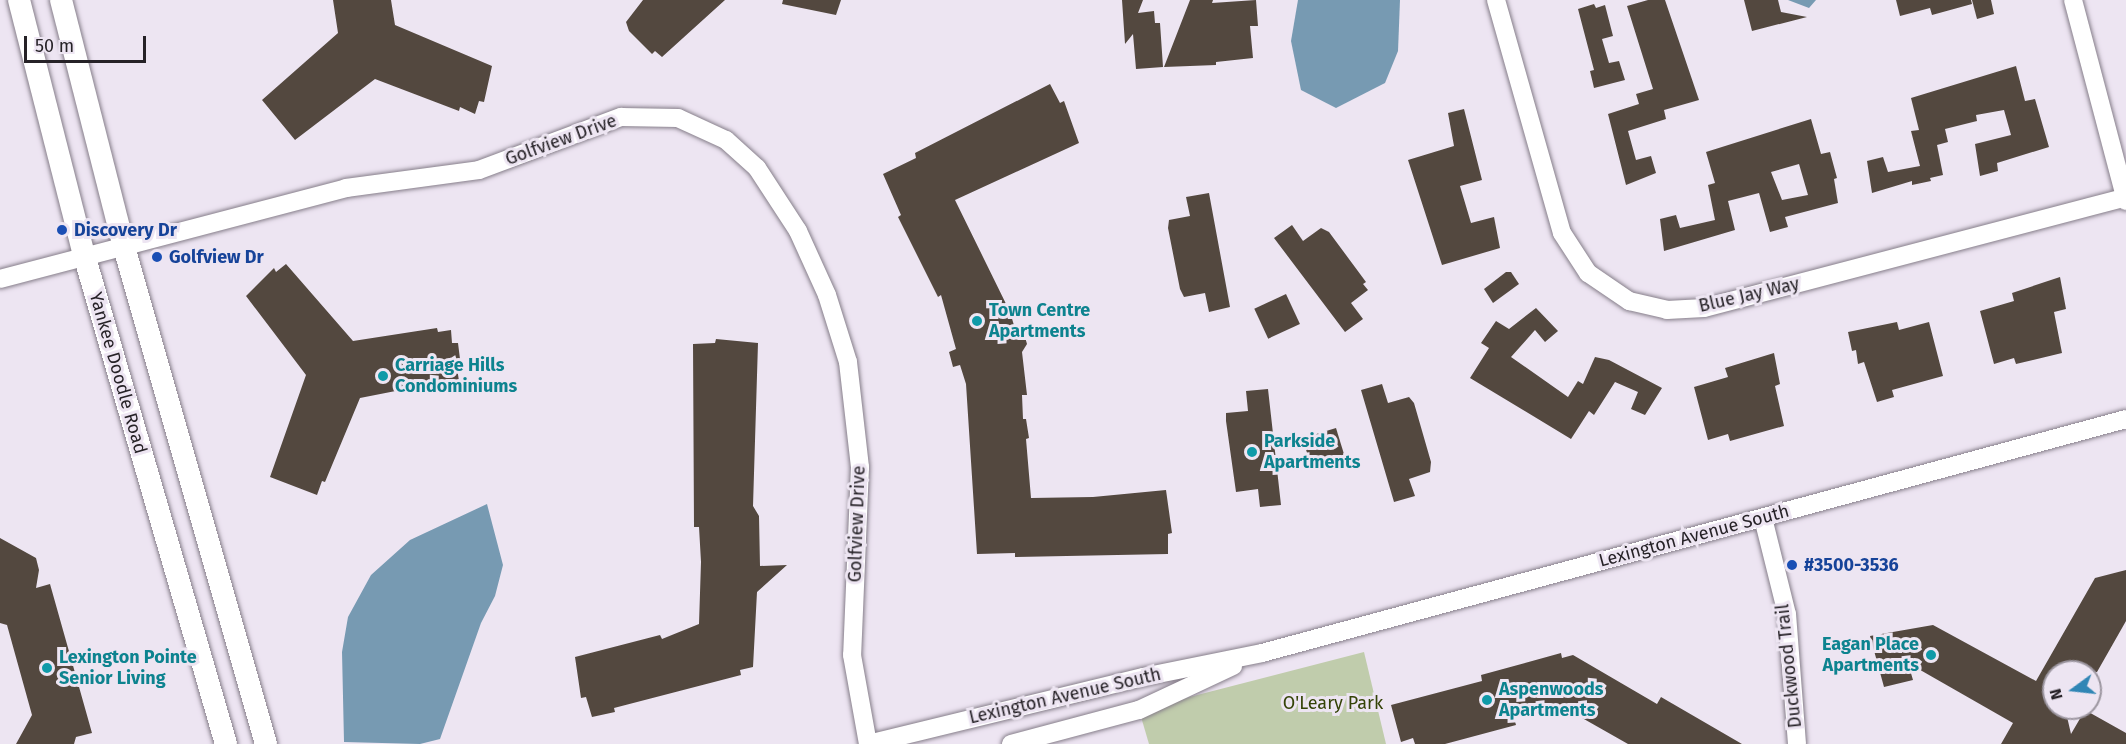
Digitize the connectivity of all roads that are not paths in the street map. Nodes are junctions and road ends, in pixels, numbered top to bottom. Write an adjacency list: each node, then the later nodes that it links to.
1 (19, 0): 7 (main road, Yankee Doodle Road)
2 (60, 0): 6 (main road)
3 (1496, 0): 5 (street, Blue Jay Way)
4 (2073, 0): 5 (street)
5 (2126, 199)
6 (124, 248): 7 (street, Golfview Drive); 13 (main road); 14 (street, Golfview Drive)
7 (85, 258): 8 (street, Golfview Drive); 12 (main road, Yankee Doodle Road)
8 (0, 279)
9 (2126, 419): 10 (street, Lexington Avenue South)
10 (1763, 518): 11 (street, Lexington Avenue South); 16 (street, Duckwood Trail)
11 (1262, 653): 14 (street, Lexington Avenue South); 15 (street, Lexington Avenue South)
12 (226, 744)
13 (266, 744)
14 (868, 744)
15 (1011, 744)
16 (1797, 744)

